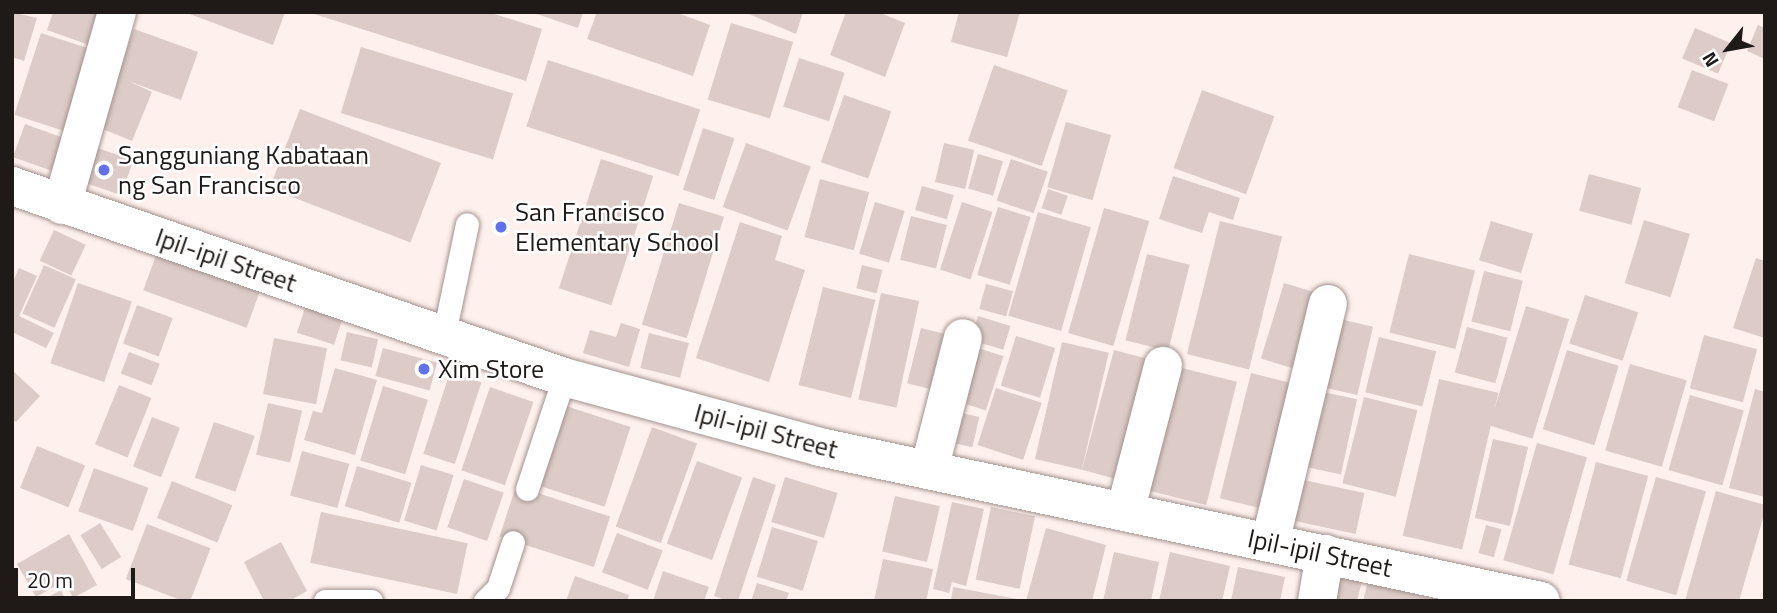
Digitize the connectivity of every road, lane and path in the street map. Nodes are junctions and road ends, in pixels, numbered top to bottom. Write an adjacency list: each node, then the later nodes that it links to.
1 (117, 12): 3 (street)
2 (12, 186): 3 (street, Ipil-ipil Street)
3 (62, 205): 6 (street, Ipil-ipil Street)
4 (467, 224): 6 (lane)
5 (1328, 304): 14 (street)
6 (444, 334): 9 (street, Ipil-ipil Street)
7 (963, 338): 10 (street)
8 (1163, 366): 12 (street)
9 (564, 377): 10 (street, Ipil-ipil Street); 11 (lane)
10 (929, 470): 12 (street, Ipil-ipil Street)
11 (527, 489)
12 (1125, 512): 14 (street, Ipil-ipil Street)
13 (513, 542): 18 (lane)
14 (1270, 543): 15 (street, Ipil-ipil Street)
15 (1325, 554): 19 (street); 20 (street, Ipil-ipil Street)
16 (324, 601): 17 (lane)
17 (371, 601)
18 (485, 601)
19 (1317, 601)
20 (1541, 601)

